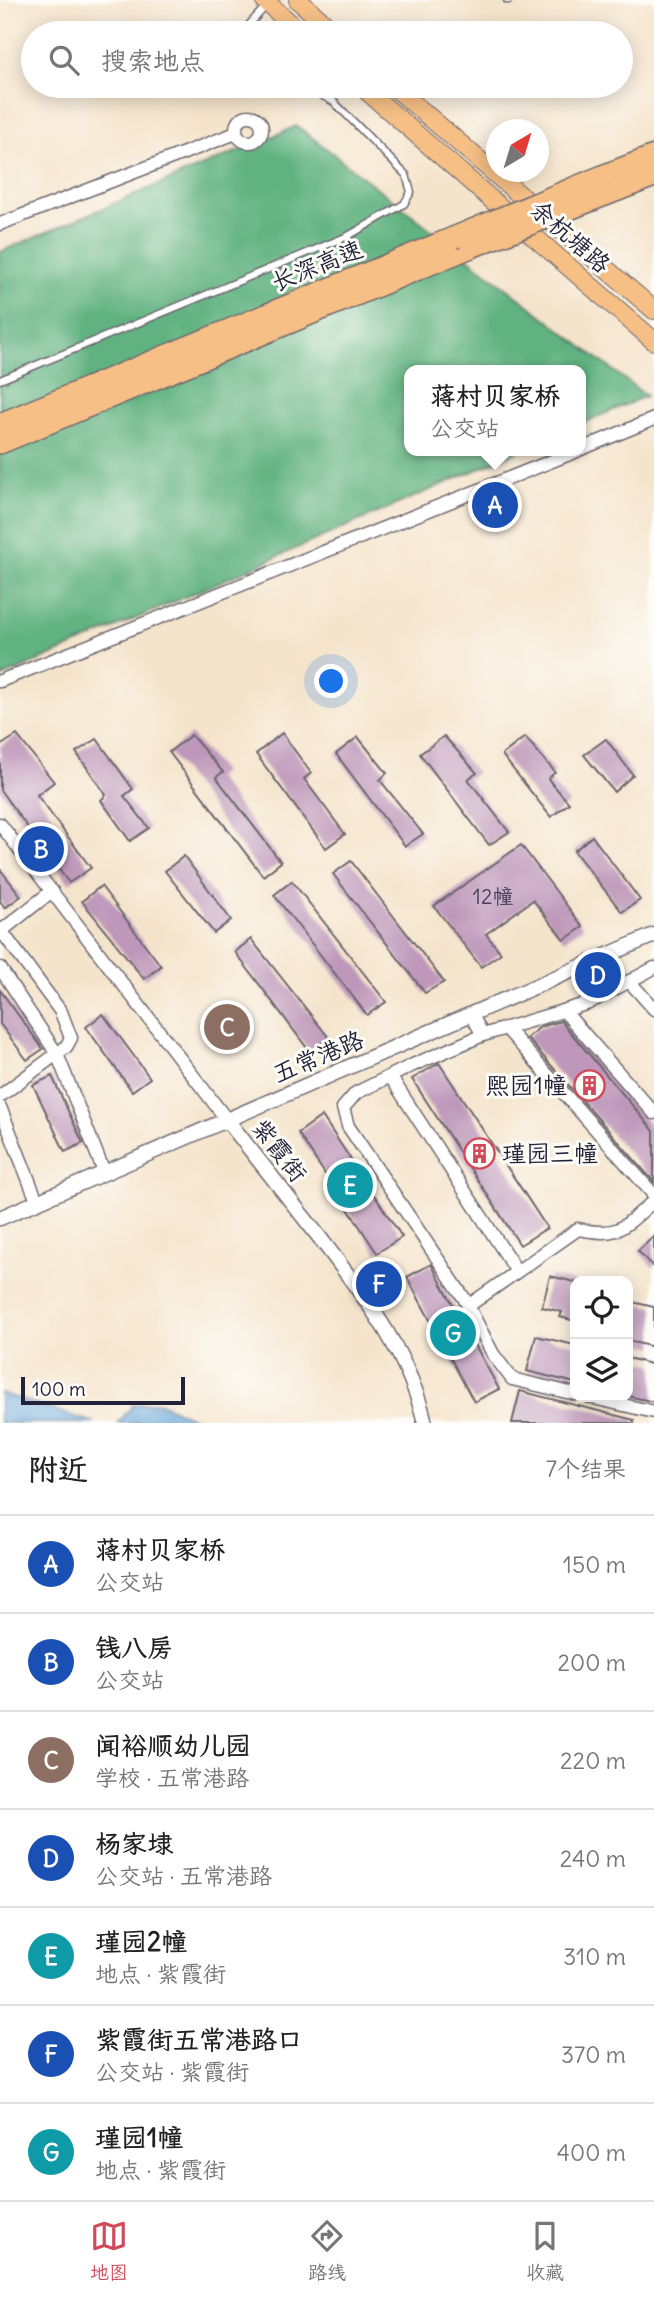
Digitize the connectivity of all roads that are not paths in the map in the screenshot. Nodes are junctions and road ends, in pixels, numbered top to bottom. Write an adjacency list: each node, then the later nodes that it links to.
1 (298, 0): 5 (main road)
2 (266, 2): 3 (lane); 4 (main road)
3 (252, 21)
4 (287, 21)
5 (322, 21)
6 (327, 98): 15 (lane)
7 (375, 98): 14 (main road, 余杭塘路)
8 (407, 98): 13 (main road, 余杭塘路)
9 (236, 133): 11 (street)
10 (649, 168): 12 (highway, 长深高速, bridge)
11 (0, 224)
12 (462, 243): 17 (highway, 长深高速); 18 (highway, 长深高速)
13 (654, 310)
14 (654, 341)
15 (0, 380)
16 (654, 419): 19 (street)
17 (0, 424)
18 (0, 443)
19 (586, 447)
20 (564, 456): 21 (street)
21 (0, 681)
22 (0, 824): 23 (street)
23 (52, 891): 24 (street); 39 (street)
24 (0, 930): 34 (street)
25 (654, 935): 31 (street, 五常港路)
26 (0, 968): 34 (street)
27 (654, 968): 28 (street)
28 (629, 981): 29 (street); 30 (street)
29 (654, 1009)
30 (564, 1010): 32 (street); 38 (street)
31 (471, 1014): 33 (street); 39 (street, 五常港路)
32 (506, 1028): 33 (street); 41 (street)
33 (483, 1035): 35 (street)
34 (57, 1054): 36 (street); 40 (street)
35 (390, 1076): 45 (street); 46 (street)
36 (0, 1096)
37 (0, 1107): 42 (street)
38 (654, 1113)
39 (227, 1119): 40 (street, 五常港路); 50 (street, 紫霞街)
40 (104, 1172): 42 (street, 五常港路)
41 (654, 1195)
42 (37, 1201): 44 (street, 五常港路)
43 (654, 1201): 45 (street)
44 (0, 1218)
45 (516, 1270): 46 (street)
46 (468, 1306): 47 (street)
47 (570, 1393)
48 (611, 1402): 49 (street)
49 (654, 1412)
50 (425, 1423)

